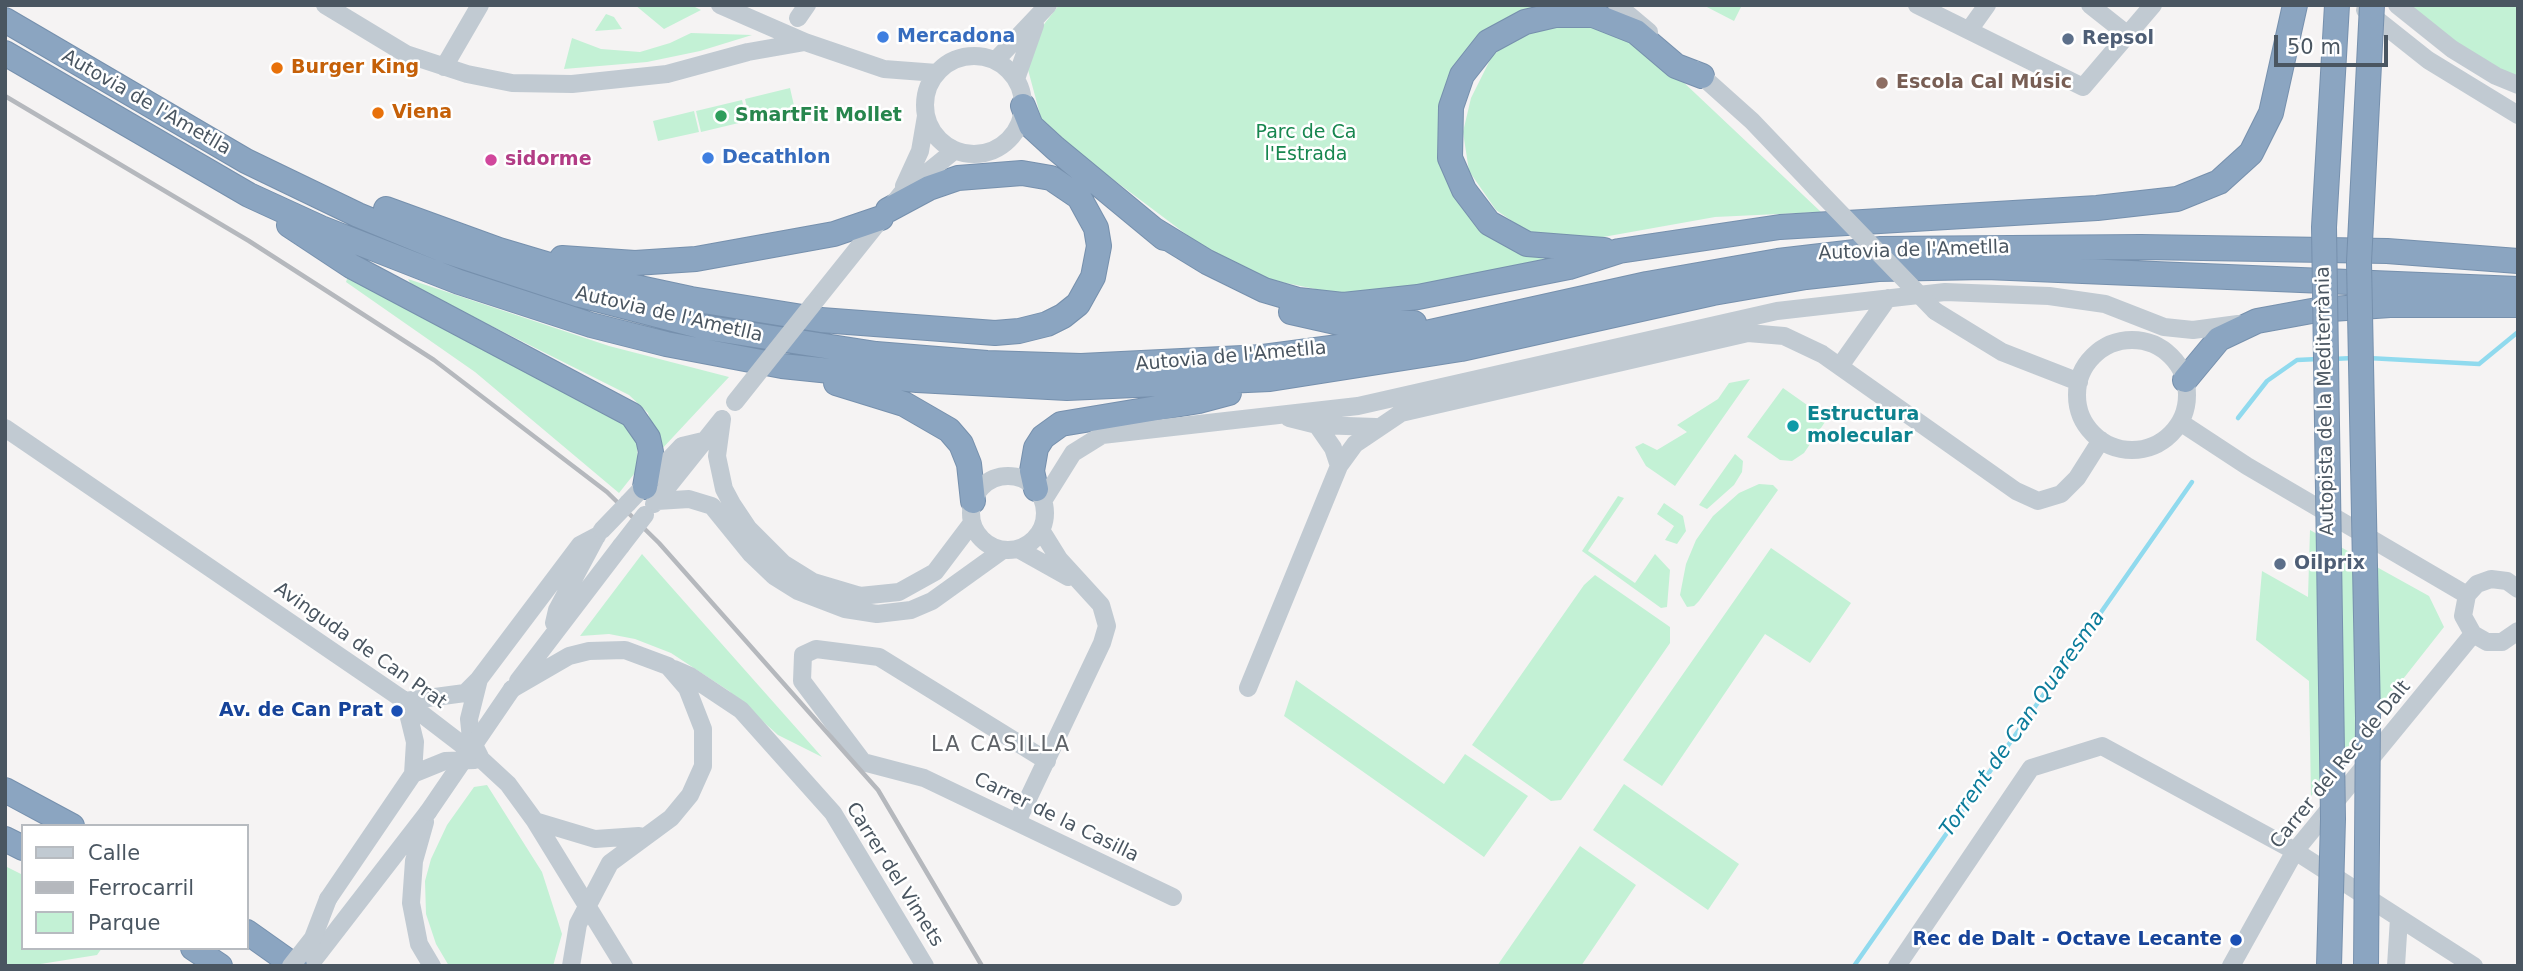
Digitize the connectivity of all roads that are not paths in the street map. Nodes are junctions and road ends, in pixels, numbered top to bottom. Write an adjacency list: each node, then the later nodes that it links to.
1 (325, 5): 21 (street)
2 (480, 5): 21 (street)
3 (720, 5): 18 (street)
4 (1616, 5): 23 (street)
5 (1917, 5): 17 (street)
6 (1987, 5): 16 (street)
7 (2090, 5): 17 (street)
8 (2153, 5): 17 (street)
9 (2295, 5): 35 (highway)
10 (2337, 5): 98 (highway, Autopista de la Mediterrània, bridge)
11 (2360, 5): 27 (street)
12 (2372, 5): 99 (highway, Autopista de la Mediterrània, bridge)
13 (2397, 5): 25 (street)
14 (1042, 12): 20 (street); 24 (street)
15 (5, 20): 29 (highway, Autovia de l'Ametlla)
16 (1972, 26)
17 (2128, 35)
18 (805, 42): 21 (street); 22 (street)
19 (5, 53): 31 (highway, Autovia de l'Ametlla)
20 (996, 61): 22 (street); 24 (street)
21 (444, 68)
22 (937, 73): 28 (street)
23 (1702, 76): 35 (highway); 46 (street, bridge)
24 (1016, 79): 26 (street)
25 (2518, 85)
26 (1023, 106): 30 (street); 33 (highway)
27 (2518, 115)
28 (926, 116): 30 (street); 32 (street)
29 (206, 139): 34 (highway); 41 (highway, Autovia de l'Ametlla)
30 (955, 150): 32 (street)
31 (248, 195): 42 (highway, Autovia de l'Ametlla); 56 (highway)
32 (890, 207): 34 (highway); 34 (highway); 48 (street, bridge)
33 (1153, 229): 35 (highway); 41 (highway)
34 (499, 250)
35 (1619, 251)
36 (2518, 261): 41 (highway, Autovia de l'Ametlla)
37 (2518, 289): 44 (highway, Autovia de l'Ametlla)
38 (1888, 298): 40 (street); 43 (street); 47 (street)
39 (2518, 305): 40 (highway)
40 (2257, 321): 45 (highway)
41 (1464, 324)
42 (782, 366): 44 (highway, Autovia de l'Ametlla); 57 (highway)
43 (1840, 366): 51 (street); 53 (street)
44 (1270, 379): 55 (highway)
45 (2185, 380): 46 (street); 49 (street)
46 (2079, 382): 53 (street)
47 (1283, 416): 50 (street); 55 (street)
48 (723, 419): 56 (street); 57 (street)
49 (2180, 422): 53 (street); 63 (street)
50 (1317, 425): 51 (street); 54 (street)
51 (1376, 427): 54 (street)
52 (5, 428): 71 (street, Avinguda de Can Prat)
53 (2101, 440)
54 (1339, 466): 69 (street)
55 (1039, 495): 57 (street); 58 (street)
56 (644, 501): 59 (street, bridge); 60 (street); 66 (street, bridge)
57 (973, 512): 60 (street)
58 (1041, 530): 60 (street); 61 (street)
59 (599, 533): 66 (street); 68 (street)
60 (1011, 549): 61 (street)
61 (1086, 588): 73 (street)
62 (2518, 589): 63 (street)
63 (2467, 595): 65 (street)
64 (2518, 631): 65 (street)
65 (2473, 634): 83 (street, Carrer del Rec de Dalt)
66 (550, 637): 70 (street)
67 (668, 667): 70 (street, Carrer del Vimets); 80 (street); 95 (street, Carrer del Vimets)
68 (479, 680): 71 (street); 72 (street)
69 (1248, 688)
70 (512, 689): 76 (street, bridge)
71 (405, 701): 72 (street, Avinguda de Can Prat); 74 (street)
72 (482, 761): 74 (street); 77 (street, Avinguda de Can Prat)
73 (1047, 761): 78 (street); 78 (street, Carrer de la Casilla)
74 (413, 774): 90 (street, bridge)
75 (5, 790): 79 (highway)
76 (428, 811): 91 (street); 92 (street)
77 (535, 821): 80 (street); 85 (street, Avinguda de Can Prat)
78 (1017, 822): 84 (street, Carrer de la Casilla)
79 (68, 824)
80 (646, 835): 85 (street)
81 (5, 839): 82 (highway)
82 (21, 847)
83 (2295, 851): 86 (street); 96 (street); 97 (street, Carrer del Rec de Dalt)
84 (1173, 897)
85 (585, 907): 93 (street); 94 (street, Avinguda de Can Prat)
86 (2399, 918): 100 (street); 101 (street)
87 (248, 933): 90 (highway)
88 (195, 950): 89 (highway)
89 (220, 966)
90 (293, 966)
91 (309, 966)
92 (432, 966)
93 (571, 966)
94 (624, 966)
95 (925, 966)
96 (1897, 966)
97 (2231, 966)
98 (2329, 966)
99 (2365, 966)
100 (2396, 966)
101 (2474, 966)

